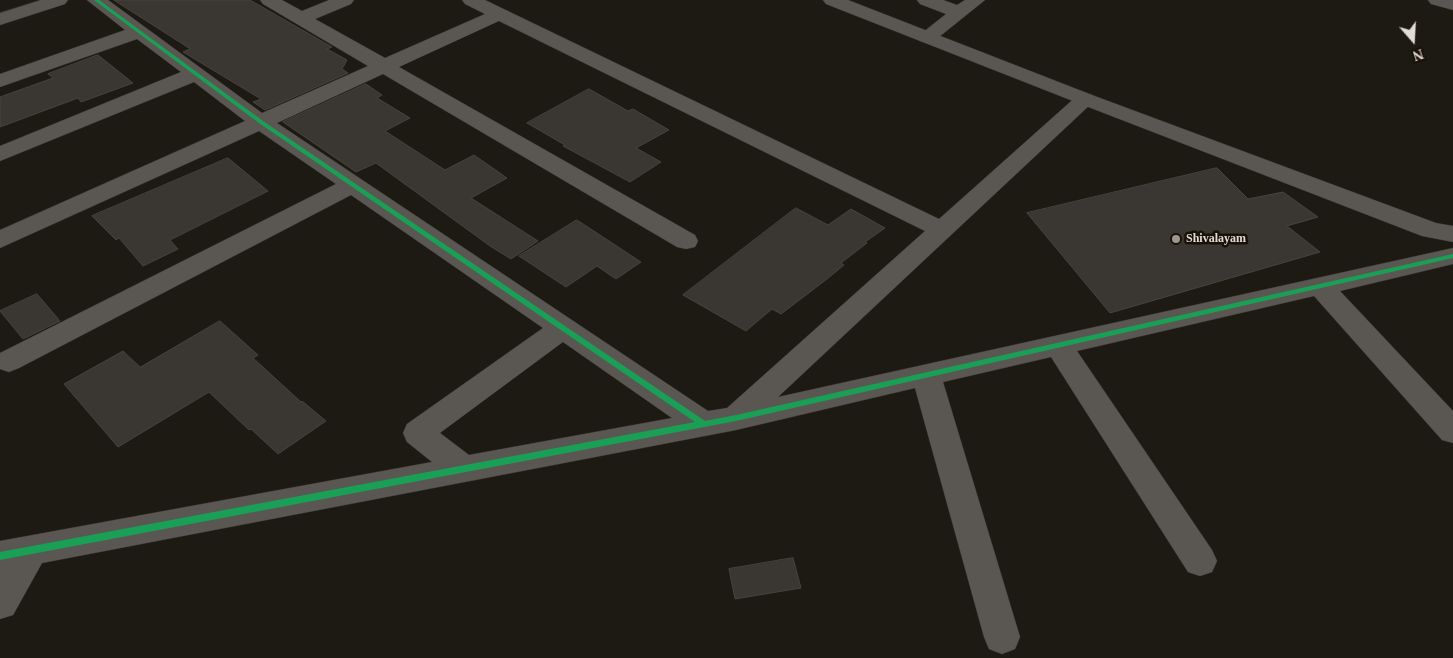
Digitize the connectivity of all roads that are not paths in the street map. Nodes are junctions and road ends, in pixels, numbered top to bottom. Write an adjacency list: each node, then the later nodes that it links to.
1 (59, 0): 14 (street)
2 (96, 0): 15 (street)
3 (270, 0): 13 (street)
4 (346, 0): 13 (street)
5 (471, 0): 12 (street)
6 (832, 0): 16 (street)
7 (926, 0): 11 (street)
8 (976, 0): 11 (street)
9 (1437, 0): 10 (street)
10 (1453, 5)
11 (959, 12): 16 (street)
12 (499, 14): 17 (street); 24 (street)
13 (301, 18): 17 (street)
14 (0, 19)
15 (138, 32): 18 (street); 19 (street)
16 (927, 37): 20 (street)
17 (383, 66): 21 (street); 27 (street)
18 (195, 74): 21 (street); 22 (street)
19 (0, 81)
20 (1085, 99): 24 (street); 25 (street)
21 (261, 122): 23 (street); 26 (street)
22 (0, 154)
23 (352, 185): 30 (street); 32 (street)
24 (942, 230): 34 (street)
25 (1453, 234)
26 (0, 240)
27 (686, 241)
28 (1453, 256): 29 (street)
29 (1320, 286): 31 (street); 36 (street)
30 (563, 328): 35 (street); 37 (street)
31 (1058, 345): 33 (street); 39 (street)
32 (9, 361)
33 (926, 375): 34 (street); 41 (street)
34 (736, 418): 35 (street)
35 (704, 424): 37 (street)
36 (1453, 431)
37 (464, 469): 38 (street)
38 (15, 553): 40 (street)
39 (1200, 561)
40 (0, 603)
41 (1002, 637)

